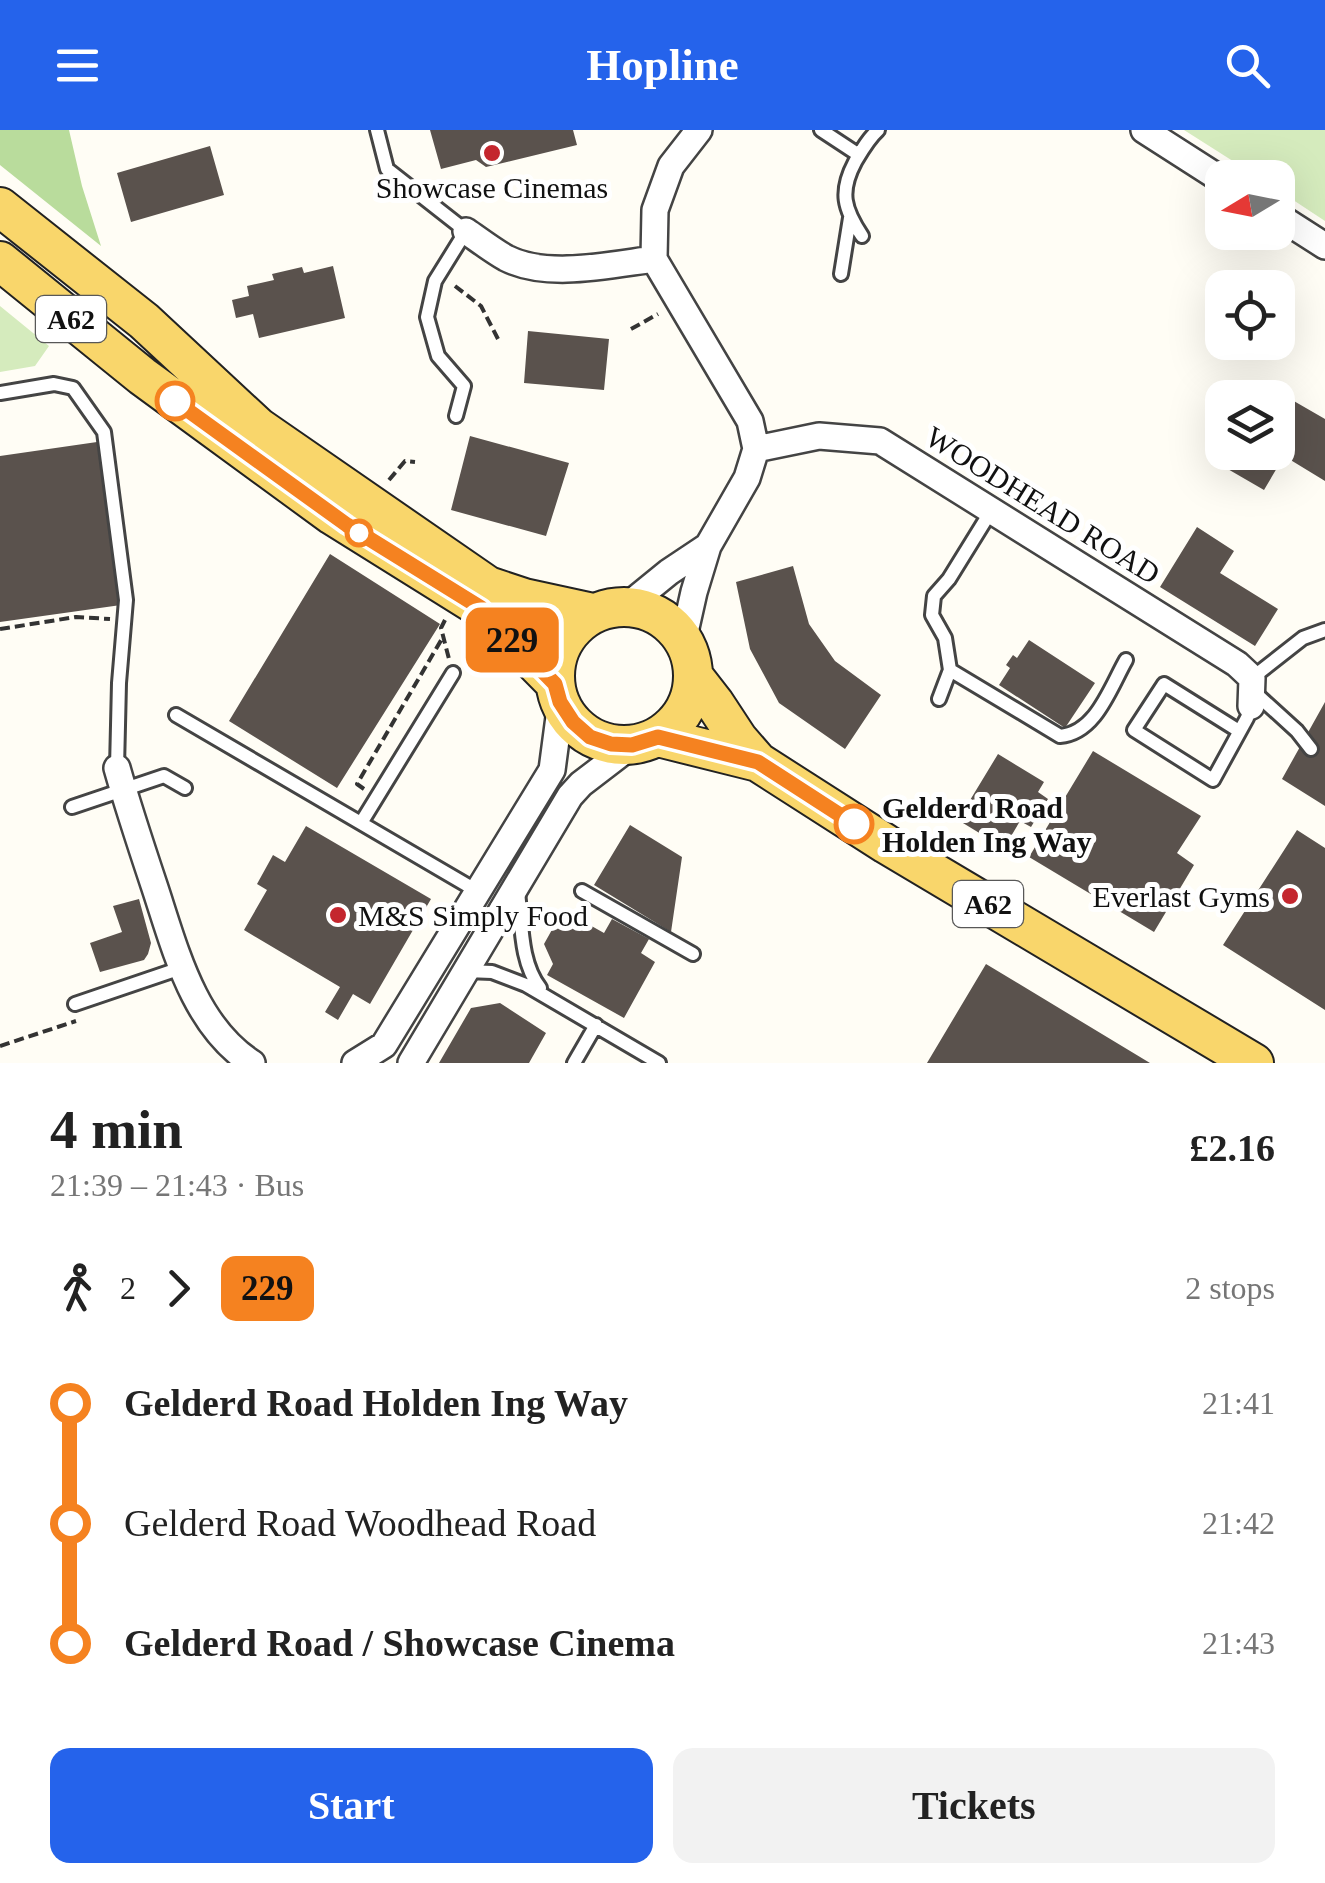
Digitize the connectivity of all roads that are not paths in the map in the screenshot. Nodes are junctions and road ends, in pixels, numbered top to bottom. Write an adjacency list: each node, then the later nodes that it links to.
1 (377, 130): 11 (lane)
2 (699, 130): 14 (street)
3 (821, 130): 6 (lane)
4 (878, 130): 6 (lane)
5 (1144, 130): 7 (street)
6 (859, 155): 9 (lane)
7 (1205, 169)
8 (0, 207): 22 (main road, A62)
9 (850, 218): 12 (lane); 16 (lane)
10 (1295, 227): 13 (street)
11 (466, 231): 14 (street); 18 (lane)
12 (862, 236)
13 (1325, 246)
14 (654, 259): 19 (street)
15 (0, 261): 29 (main road, A62)
16 (840, 274)
17 (0, 393): 36 (lane)
18 (456, 416)
19 (756, 449): 20 (street, WOODHEAD ROAD); 21 (street)
20 (990, 511): 26 (lane); 28 (street, WOODHEAD ROAD)
21 (708, 546): 22 (street); 24 (street)
22 (610, 610): 24 (main road, A62); 29 (main road)
23 (1325, 630): 28 (lane)
24 (688, 659): 33 (main road); 35 (main road, A62)
25 (1126, 660): 26 (lane)
26 (950, 670): 30 (lane)
27 (453, 674): 39 (lane)
28 (1252, 692): 32 (lane); 34 (lane)
29 (558, 693): 33 (main road, A62); 41 (street)
30 (939, 700)
31 (176, 715): 39 (lane)
32 (1240, 731): 32 (lane)
33 (645, 741): 35 (main road, A62); 40 (street)
34 (1311, 749)
35 (758, 762): 49 (main road, A62)
36 (120, 779): 37 (lane); 38 (lane); 44 (street)
37 (185, 788)
38 (72, 807)
39 (361, 823): 41 (lane)
40 (522, 876): 41 (street); 45 (street); 46 (lane)
41 (477, 890): 51 (street)
42 (582, 891): 43 (lane)
43 (694, 954)
44 (181, 968): 47 (lane); 50 (street)
45 (466, 971): 46 (lane); 52 (street)
46 (541, 992): 48 (lane)
47 (75, 1004)
48 (596, 1026): 53 (lane); 54 (lane)
49 (1216, 1053): 55 (main road, A62)
50 (252, 1063)
51 (355, 1063)
52 (412, 1063)
53 (574, 1063)
54 (659, 1063)
55 (1254, 1063)

